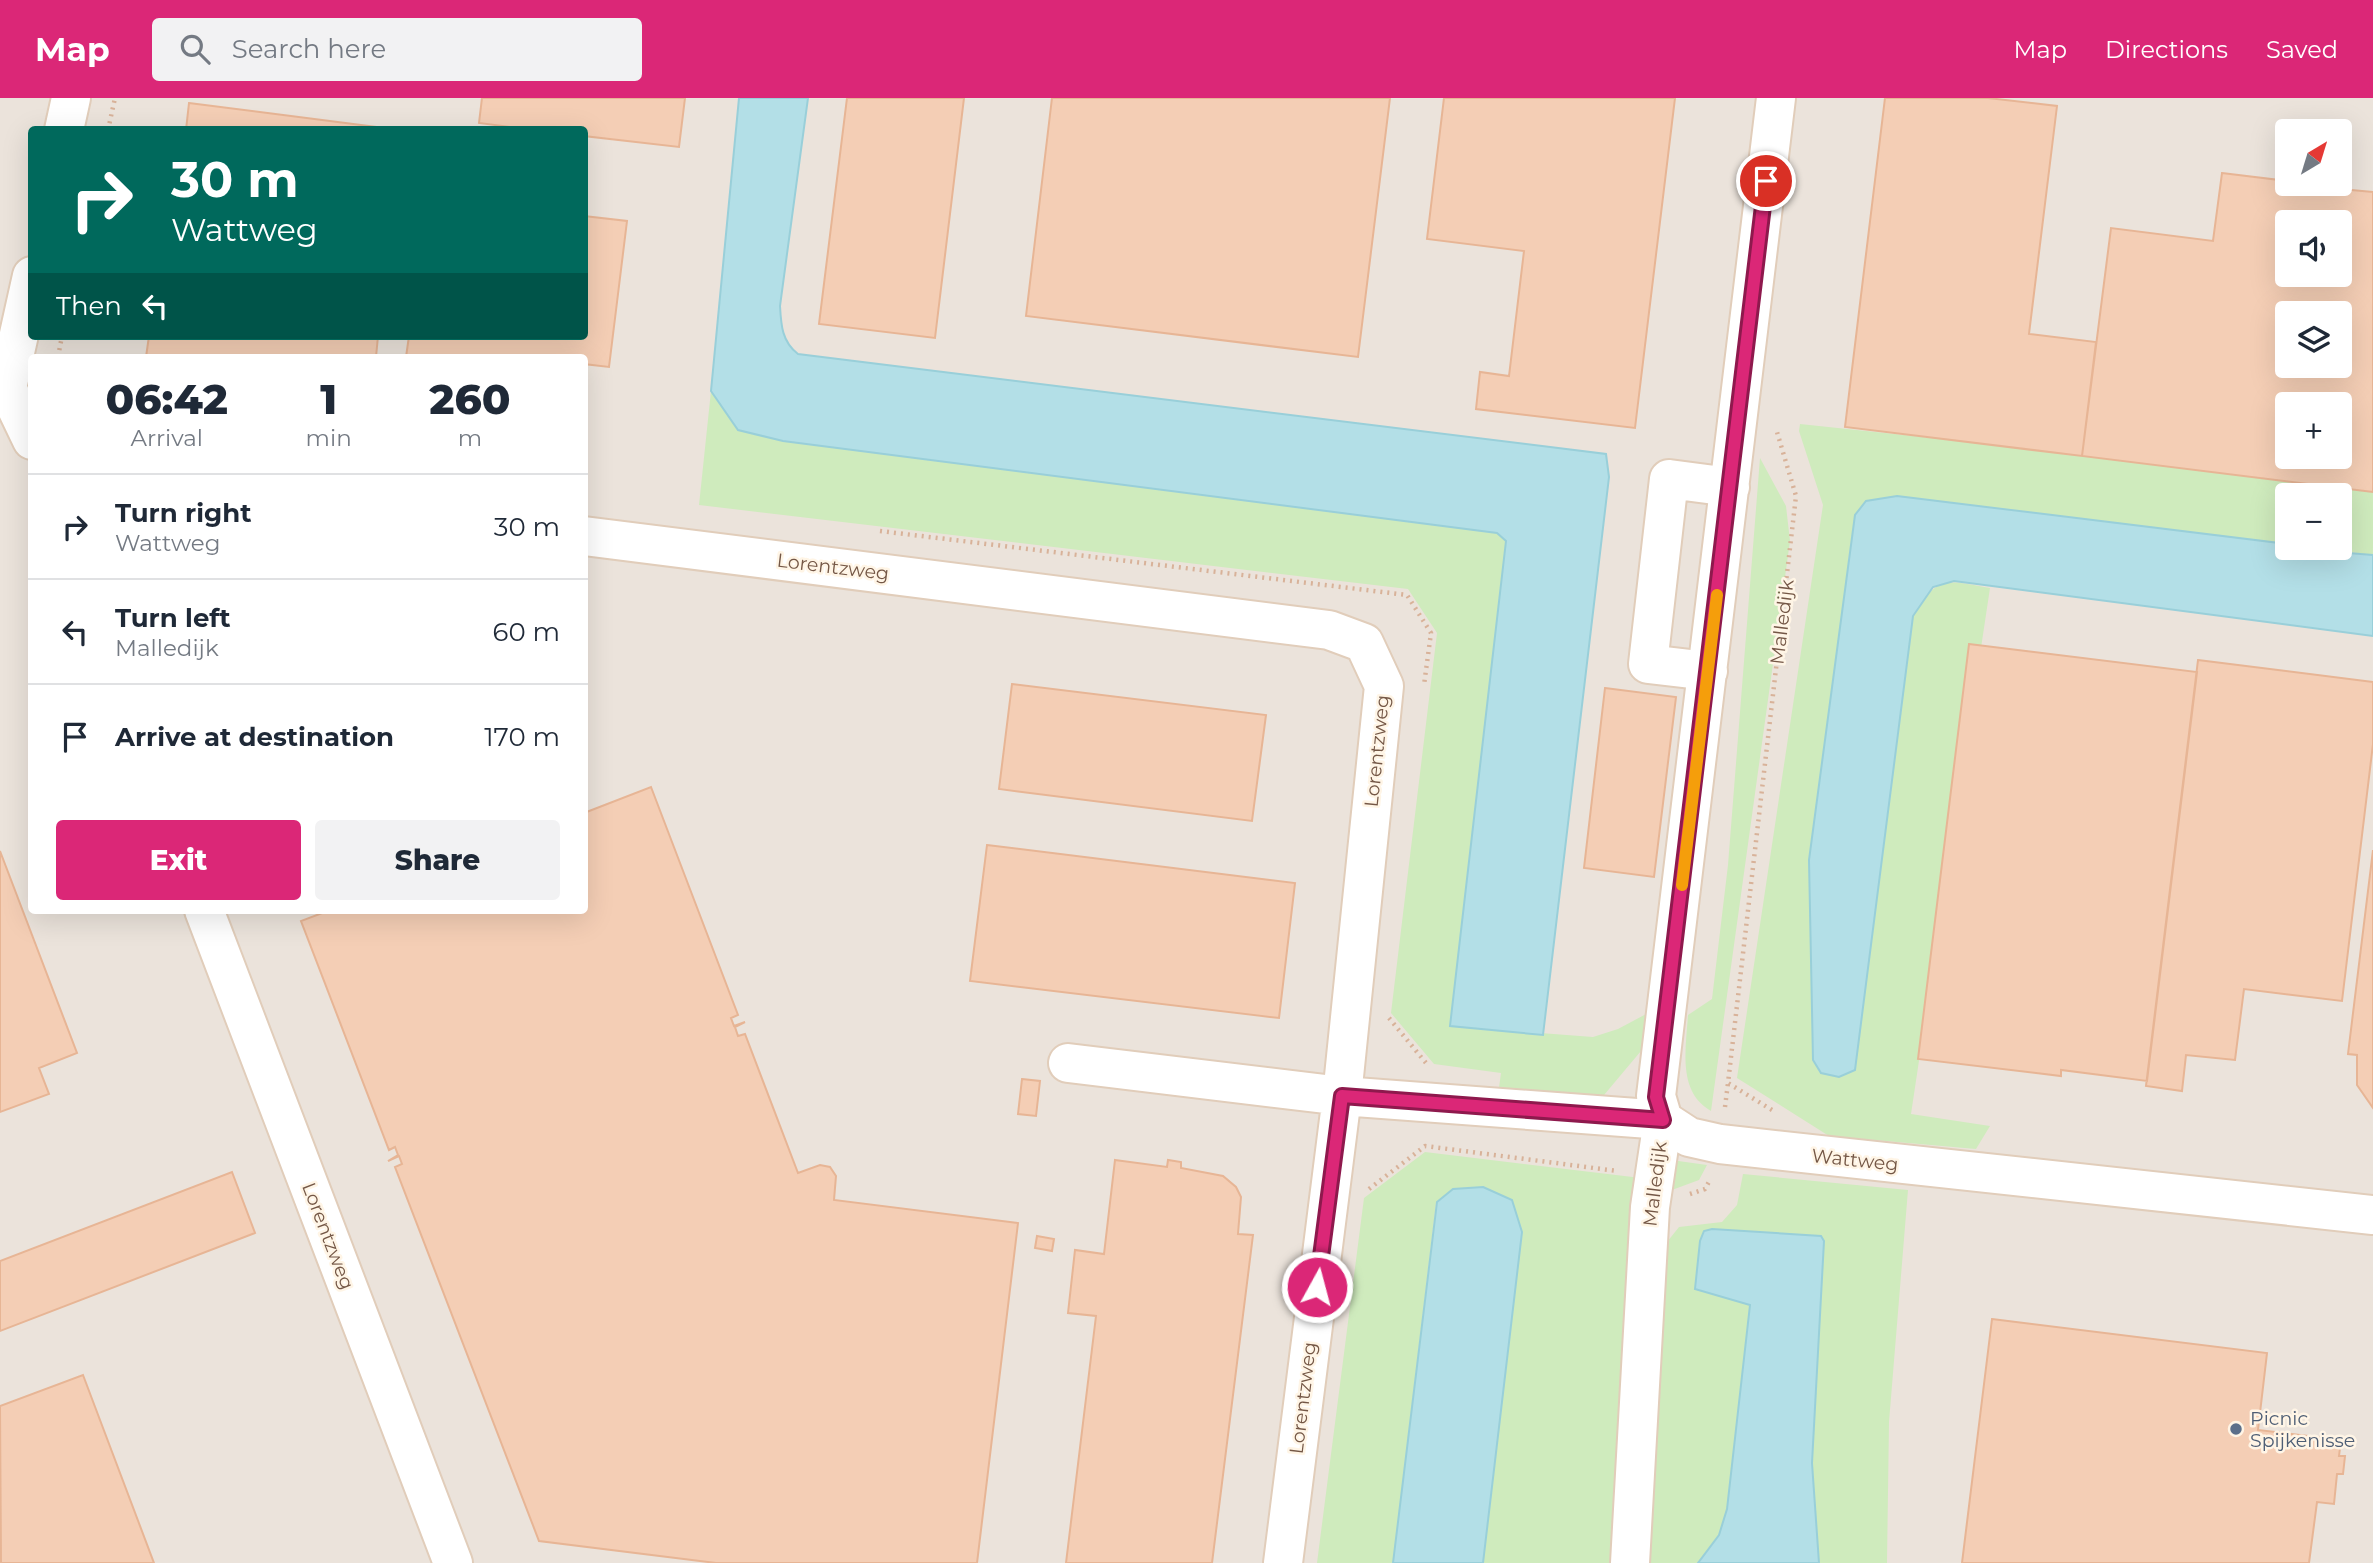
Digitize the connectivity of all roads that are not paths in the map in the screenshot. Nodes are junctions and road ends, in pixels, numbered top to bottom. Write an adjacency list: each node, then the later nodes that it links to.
1 (71, 98): 3 (street)
2 (1776, 98): 6 (street, Malledijk)
3 (65, 126)
4 (28, 294): 5 (street)
5 (28, 432)
6 (1730, 487): 8 (street, Malledijk); 8 (street)
7 (588, 537): 11 (street, Lorentzweg)
8 (1707, 671): 12 (street, Malledijk)
9 (206, 914): 14 (street, Lorentzweg)
10 (1068, 1063): 11 (street, Wattweg)
11 (1342, 1096): 12 (street, Wattweg); 15 (street, Lorentzweg)
12 (1663, 1120): 13 (street, Wattweg); 16 (street, Malledijk)
13 (2373, 1215)
14 (453, 1563)
15 (1283, 1563)
16 (1630, 1563)

